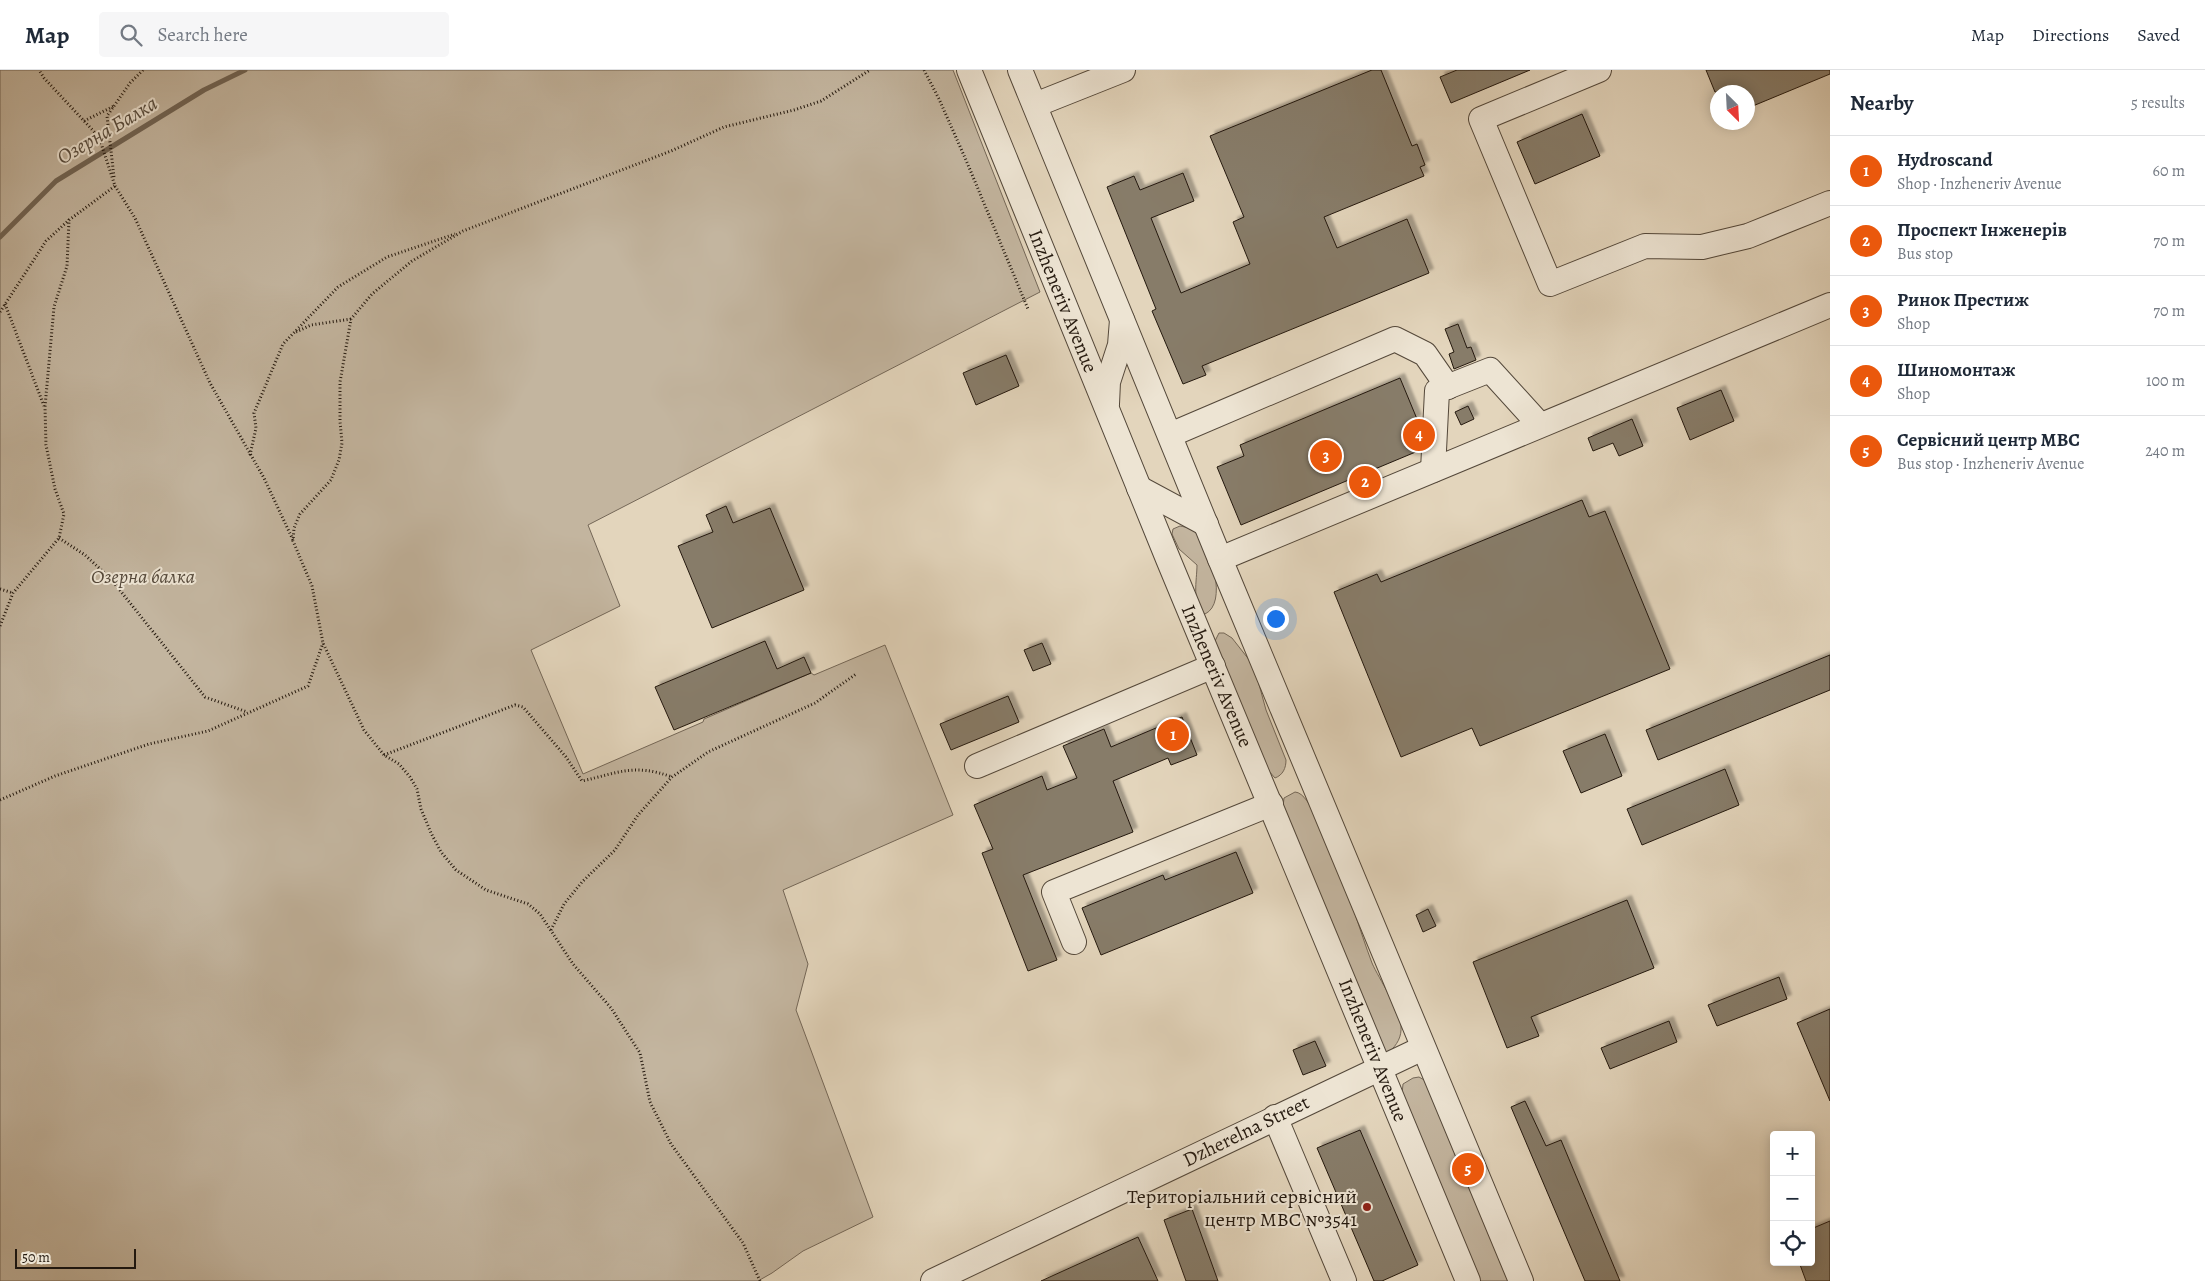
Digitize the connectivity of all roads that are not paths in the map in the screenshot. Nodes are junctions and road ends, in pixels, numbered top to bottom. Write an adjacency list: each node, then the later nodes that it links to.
1 (969, 70): 10 (street, Inzheneriv Avenue)
2 (1020, 70): 5 (street)
3 (1123, 70): 5 (street)
4 (1599, 70): 6 (street)
5 (1035, 105): 8 (street)
6 (1830, 203)
7 (1830, 305): 11 (street)
8 (1122, 318): 10 (street); 12 (street)
9 (1448, 387): 11 (street); 12 (street); 13 (street)
10 (1107, 408): 14 (street, Inzheneriv Avenue)
11 (1540, 425): 13 (street)
12 (1170, 435): 15 (street)
13 (1434, 470): 16 (street)
14 (1139, 488): 15 (street); 17 (street, Inzheneriv Avenue)
15 (1206, 524): 16 (street)
16 (1220, 559): 21 (street)
17 (1213, 666): 18 (street); 19 (street, Inzheneriv Avenue)
18 (976, 766)
19 (1271, 804): 20 (street); 22 (street, Inzheneriv Avenue)
20 (1074, 942)
21 (1423, 1048): 22 (street, Dzherelna Street); 27 (street)
22 (1380, 1067): 23 (street, Dzherelna Street); 26 (street, Inzheneriv Avenue)
23 (1275, 1117): 24 (street, Dzherelna Street); 25 (street)
24 (933, 1281)
25 (1344, 1281)
26 (1468, 1281)
27 (1521, 1281)

